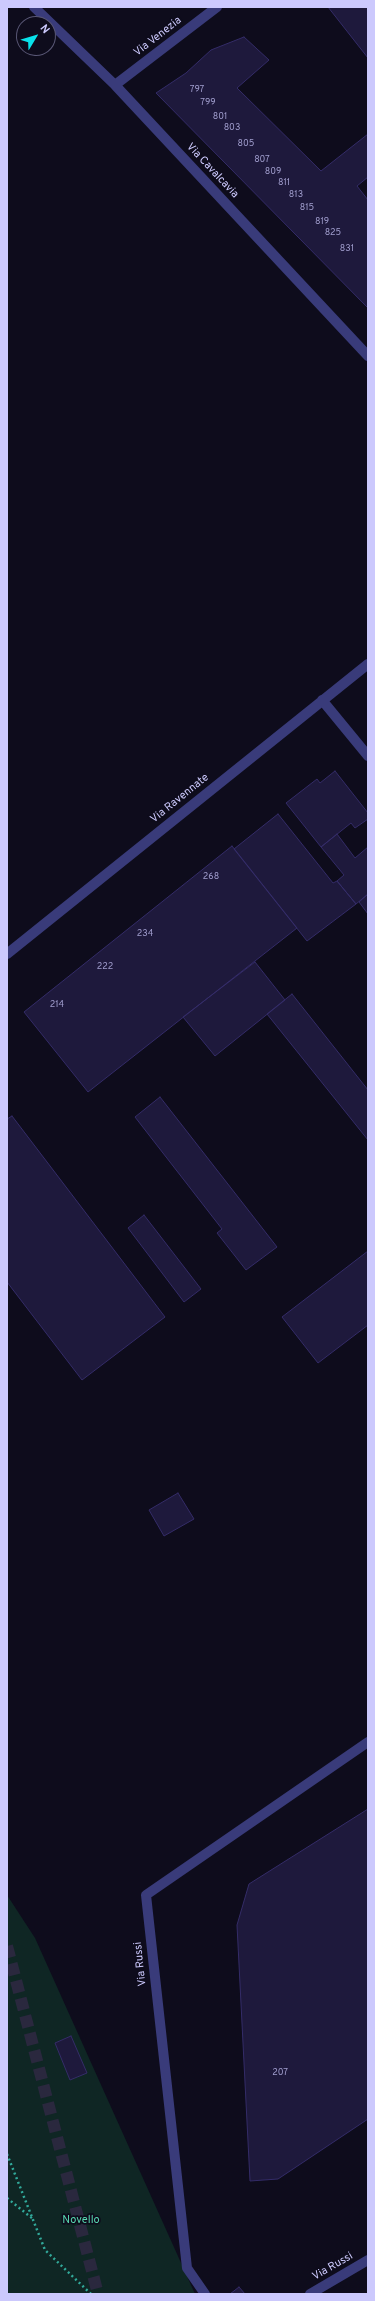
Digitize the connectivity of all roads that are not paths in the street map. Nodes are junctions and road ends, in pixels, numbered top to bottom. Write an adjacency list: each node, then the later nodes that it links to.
1 (34, 7): 3 (street, Via Cavalcavia)
2 (216, 7): 3 (street, Via Venezia)
3 (115, 85): 4 (street, Via Cavalcavia)
4 (368, 356)
5 (368, 664): 6 (street, Via Ravennate)
6 (322, 700): 7 (street); 8 (street, Via Ravennate)
7 (368, 756)
8 (7, 954)
9 (368, 1742): 11 (street, Via Russi)
10 (368, 2260): 12 (street, Via Russi)
11 (205, 2294)
12 (310, 2294)

